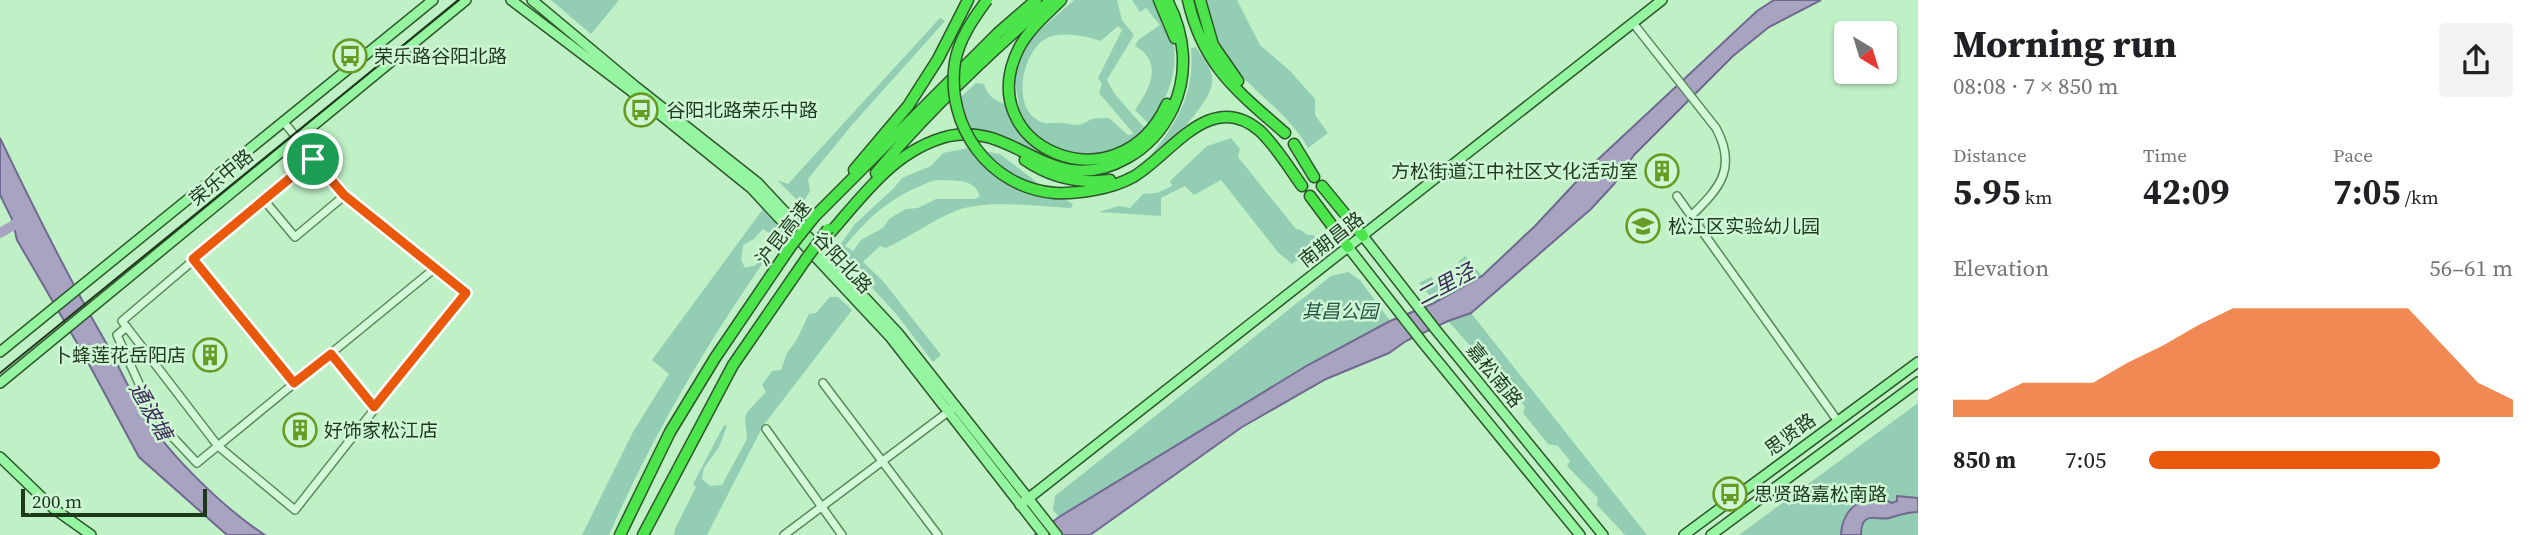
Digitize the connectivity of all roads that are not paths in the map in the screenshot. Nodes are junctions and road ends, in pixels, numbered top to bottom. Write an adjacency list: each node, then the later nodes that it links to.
1 (433, 0): 16 (main road, 荣乐中路)
2 (466, 0): 17 (main road, 荣乐中路)
3 (511, 0): 45 (main road, 谷阳北路)
4 (532, 0): 45 (main road, 谷阳北路)
5 (968, 0): 30 (highway)
6 (987, 0): 21 (highway, bridge)
7 (1035, 0): 30 (highway, 沪昆高速)
8 (1051, 0): 31 (highway, 沪昆高速)
9 (1061, 0): 10 (highway)
10 (1158, 0)
11 (1167, 0): 18 (highway)
12 (1188, 0): 13 (highway)
13 (1200, 0)
14 (1662, 0): 15 (main road, 南期昌路)
15 (1633, 23): 29 (street); 32 (main road, 南期昌路)
16 (283, 121): 17 (street); 37 (main road, 荣乐中路)
17 (296, 138): 20 (street); 41 (main road, 荣乐中路)
18 (1006, 144): 21 (highway); 31 (highway)
19 (1294, 144): 22 (highway)
20 (313, 159): 25 (street); 28 (street)
21 (1141, 172): 23 (highway)
22 (1314, 177)
23 (1302, 186)
24 (1322, 186): 32 (highway)
25 (344, 195): 28 (street); 35 (street)
26 (1310, 196): 33 (highway)
27 (1678, 196): 29 (street)
28 (264, 200): 34 (street)
29 (1692, 215): 46 (street)
30 (815, 216): 56 (highway, 沪昆高速, bridge)
31 (830, 231): 57 (highway, 沪昆高速, bridge)
32 (1363, 236): 33 (main road, 南期昌路); 63 (main road, 嘉松南路)
33 (1348, 247): 51 (main road, 南期昌路); 62 (main road, 嘉松南路)
34 (193, 259): 36 (street); 42 (street)
35 (434, 269): 38 (street); 44 (street)
36 (127, 327): 48 (street); 48 (street)
37 (0, 352)
38 (331, 354): 42 (street); 44 (street)
39 (1918, 362): 46 (main road, 思贤路)
40 (1918, 382): 65 (main road, 思贤路)
41 (0, 383)
42 (294, 383): 48 (street)
43 (823, 383): 50 (street)
44 (374, 407): 48 (street)
45 (952, 409): 50 (street); 51 (main road, 谷阳北路); 52 (main road, 谷阳北路)
46 (1837, 420): 64 (main road, 思贤路)
47 (766, 429): 53 (street)
48 (218, 446)
49 (0, 457): 55 (main road)
50 (882, 461): 53 (street); 60 (street)
51 (1029, 499): 52 (main road, 南期昌路); 61 (main road, 谷阳北路)
52 (1020, 505): 54 (main road, 谷阳北路)
53 (822, 506): 58 (street); 59 (street)
54 (1041, 531)
55 (92, 535)
56 (620, 535)
57 (643, 535)
58 (784, 535)
59 (842, 535)
60 (938, 535)
61 (1057, 535)
62 (1580, 535)
63 (1603, 535)
64 (1684, 535)
65 (1711, 535)

